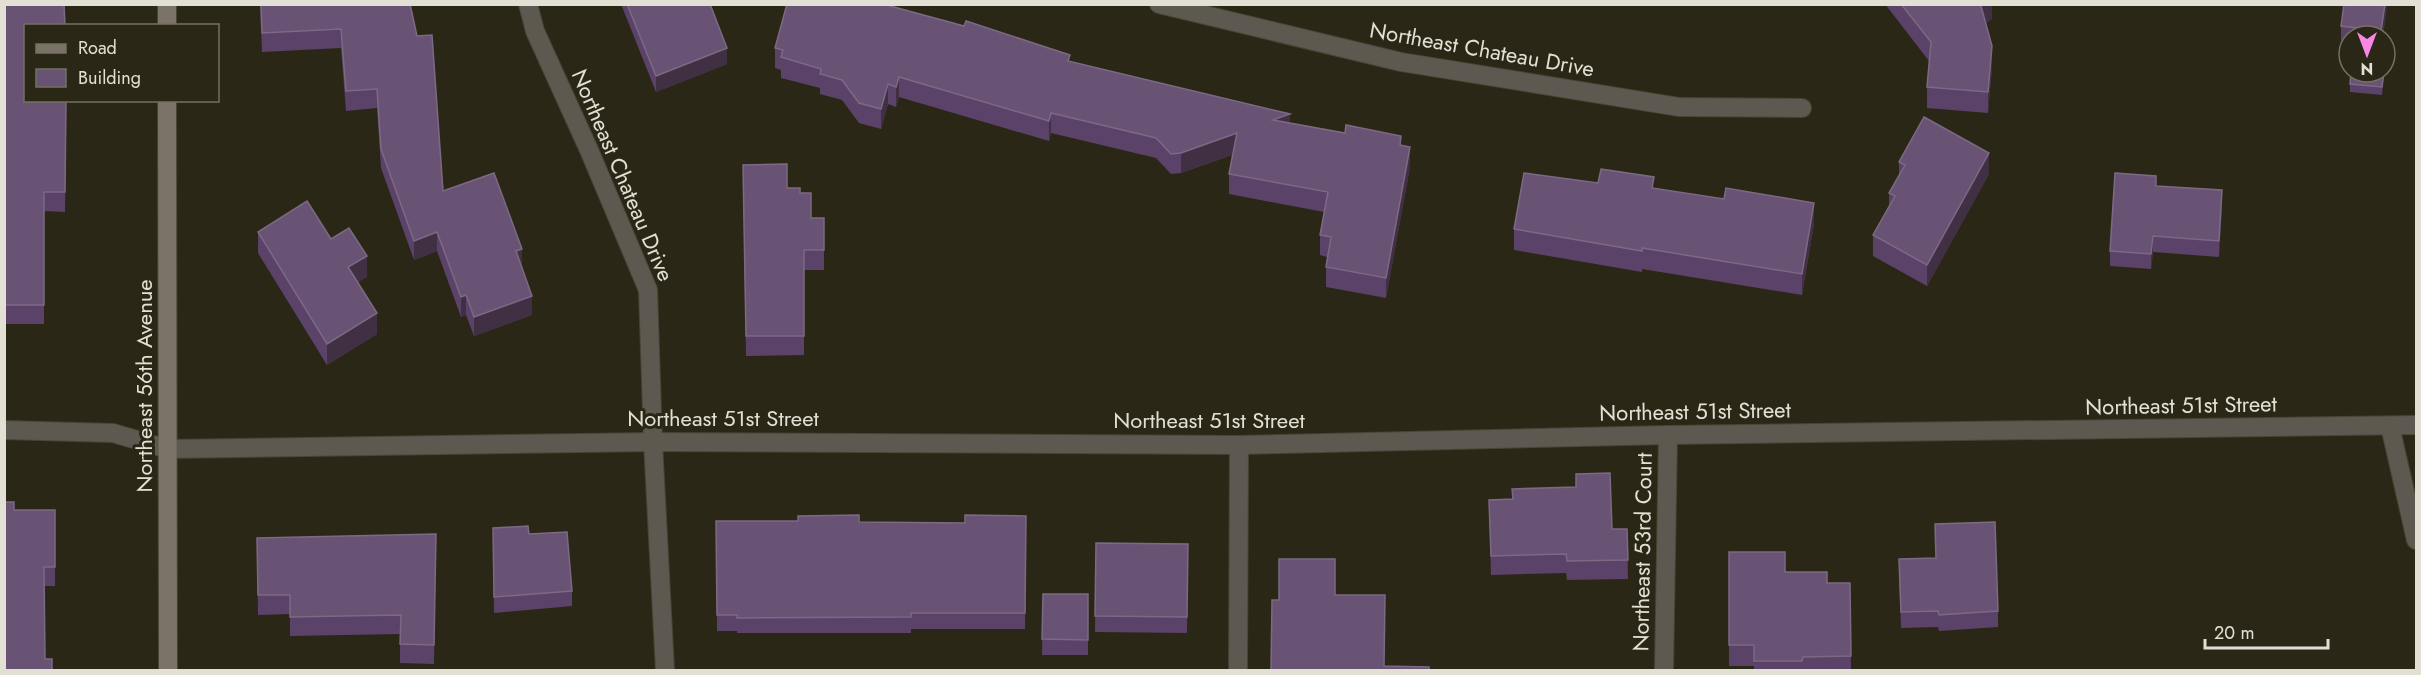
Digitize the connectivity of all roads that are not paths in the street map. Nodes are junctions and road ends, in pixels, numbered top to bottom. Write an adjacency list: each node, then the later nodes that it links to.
1 (167, 4): 4 (street)
2 (528, 4): 11 (street, Northeast Chateau Drive)
3 (1159, 4): 6 (street, Northeast Chateau Drive)
4 (167, 24)
5 (167, 102): 13 (street, Northeast 56th Avenue)
6 (1802, 108)
7 (2416, 425): 8 (street, Northeast 51st Street)
8 (2390, 426): 10 (street, Northeast 51st Street); 14 (street)
9 (4, 430): 13 (street, Northeast 51st Street)
10 (1668, 435): 12 (street, Northeast 51st Street); 18 (street, Northeast 53rd Court)
11 (653, 442): 12 (street, Northeast 51st Street); 13 (street, Northeast 51st Street); 16 (street, Northeast Chateau Drive)
12 (1239, 445): 17 (street)
13 (168, 449): 15 (street, Northeast 56th Avenue)
14 (2416, 540)
15 (168, 670)
16 (665, 670)
17 (1238, 670)
18 (1664, 670)

